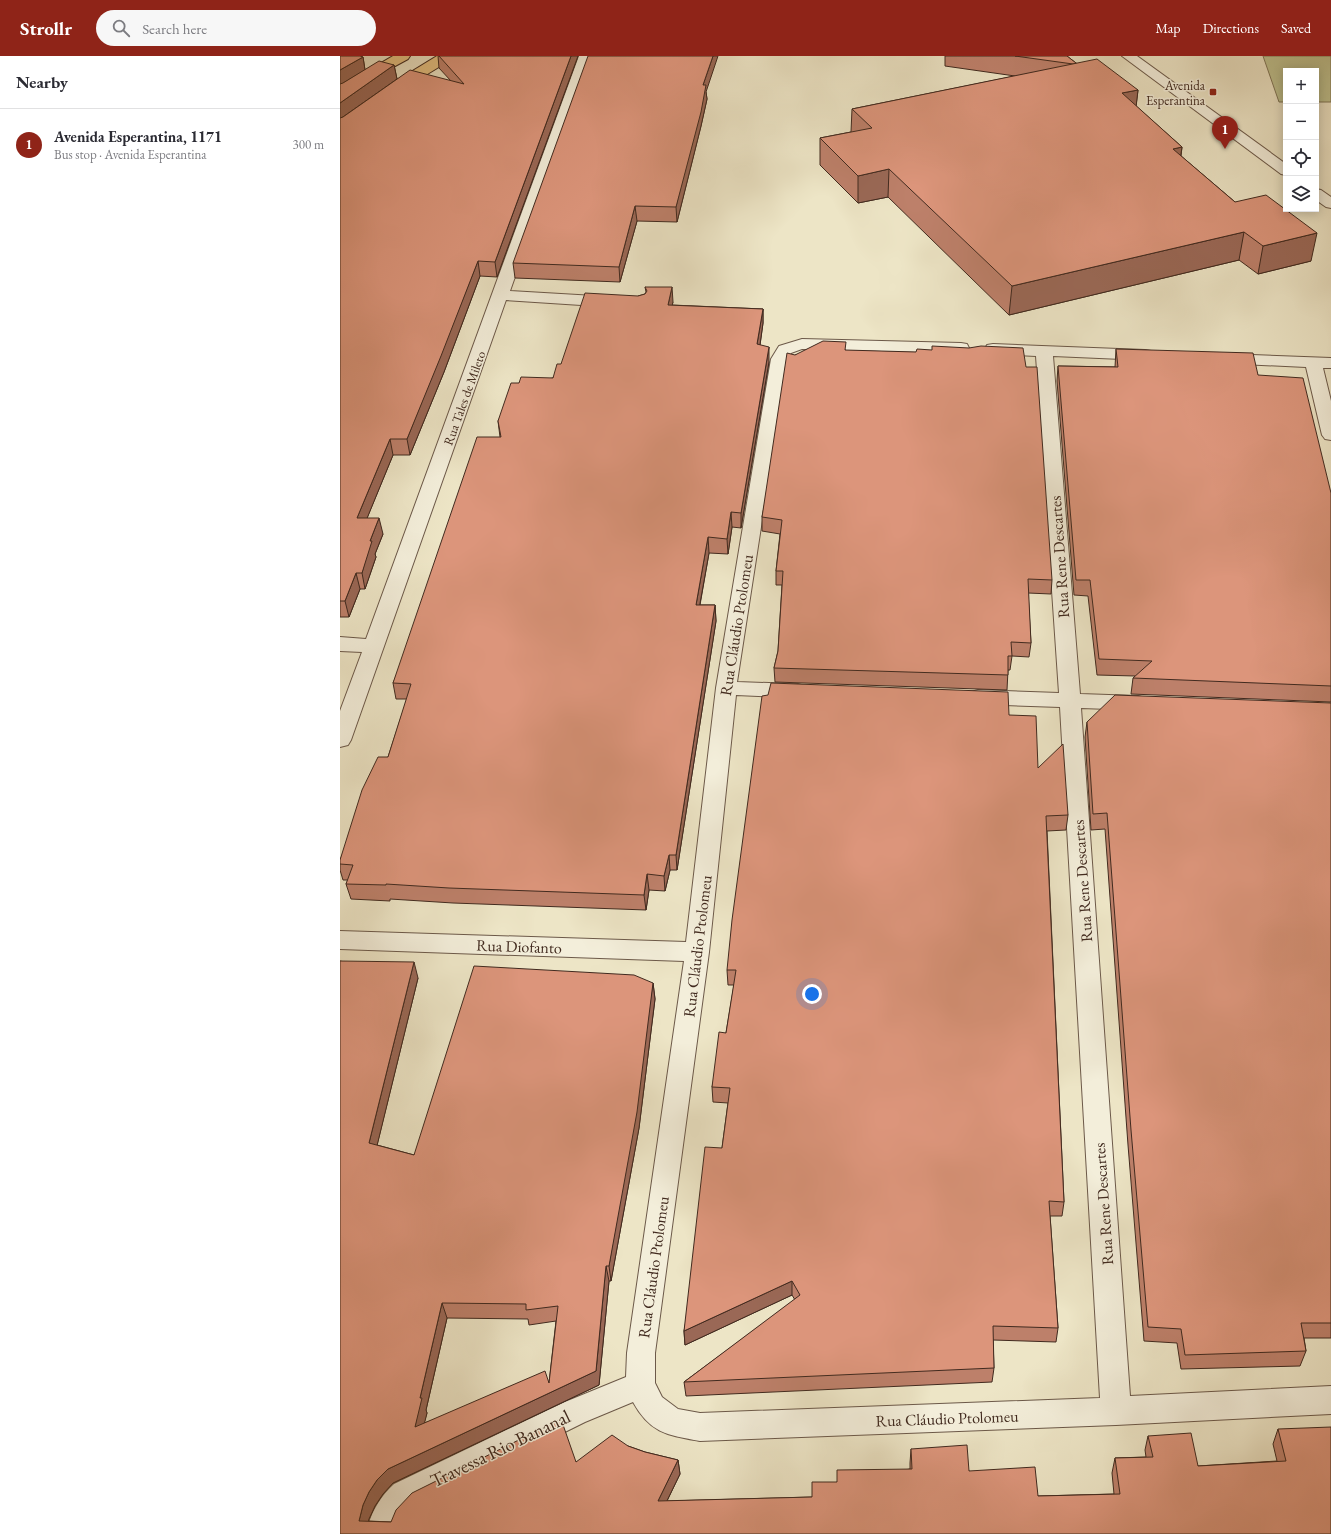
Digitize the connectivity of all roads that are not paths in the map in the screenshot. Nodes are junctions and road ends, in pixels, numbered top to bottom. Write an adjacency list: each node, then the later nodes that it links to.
1 (447, 56): 6 (main road)
2 (586, 56): 10 (street, Rua Tales de Mileto)
3 (1129, 56): 7 (street)
4 (395, 58): 5 (main road)
5 (340, 93)
6 (384, 96)
7 (1283, 169)
8 (1319, 195): 9 (street)
9 (1331, 204)
10 (501, 295): 11 (street); 18 (street, Rua Tales de Mileto)
11 (623, 303)
12 (1044, 350): 13 (street, Rua Cláudio Ptolomeu); 19 (street, Rua Cláudio Ptolomeu); 22 (street, Rua Rene Descartes)
13 (1162, 356)
14 (1202, 358): 15 (street)
15 (1322, 363): 16 (street)
16 (1331, 435)
17 (340, 644): 18 (street)
18 (374, 646): 24 (street, Rua Tales de Mileto)
19 (726, 688): 20 (street); 26 (street, Rua Cláudio Ptolomeu)
20 (820, 691)
21 (961, 697): 22 (street)
22 (1070, 701): 23 (street); 29 (street, Rua Rene Descartes)
23 (1157, 704)
24 (340, 740)
25 (340, 940): 26 (street, Rua Diofanto)
26 (697, 952): 27 (street, Rua Cláudio Ptolomeu)
27 (640, 1385): 29 (street, Rua Cláudio Ptolomeu); 30 (street, Travessa Rio Bananal)
28 (1331, 1400): 29 (street, Rua Cláudio Ptolomeu)
29 (1116, 1411)
30 (381, 1534)

